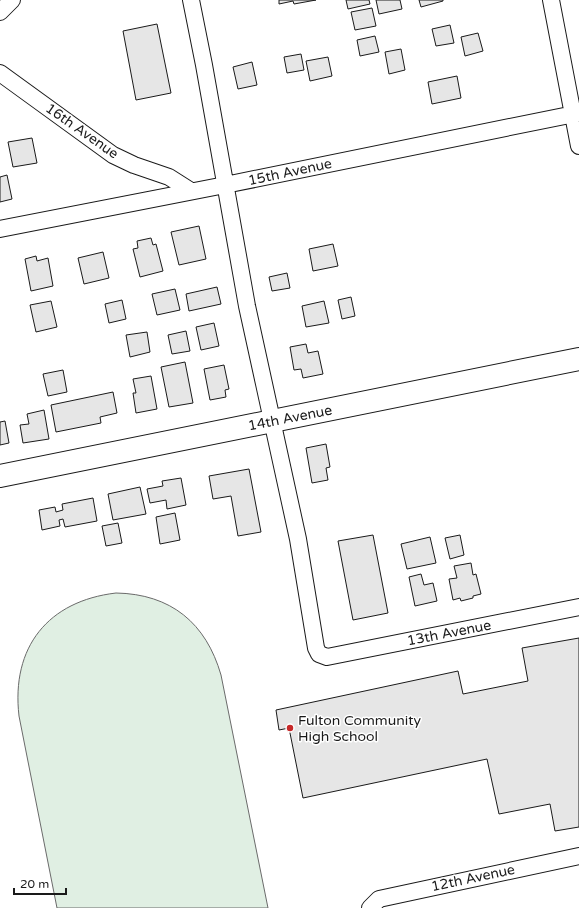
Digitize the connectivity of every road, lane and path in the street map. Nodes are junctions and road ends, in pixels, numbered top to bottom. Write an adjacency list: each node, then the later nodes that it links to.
1 (12, 0): 4 (street)
2 (191, 0): 8 (street)
3 (550, 0): 6 (street)
4 (0, 12)
5 (0, 73): 9 (street, 16th Avenue)
6 (576, 113): 7 (street); 8 (street, 15th Avenue)
7 (579, 146)
8 (226, 185): 9 (street, 15th Avenue); 12 (street)
9 (191, 191): 10 (street, 15th Avenue)
10 (0, 229)
11 (579, 359): 12 (main road, 14th Avenue)
12 (273, 421): 13 (main road, 14th Avenue); 14 (street, 13th Avenue)
13 (0, 476)
14 (579, 607)
15 (579, 856): 16 (street, 12th Avenue)
16 (371, 908)

